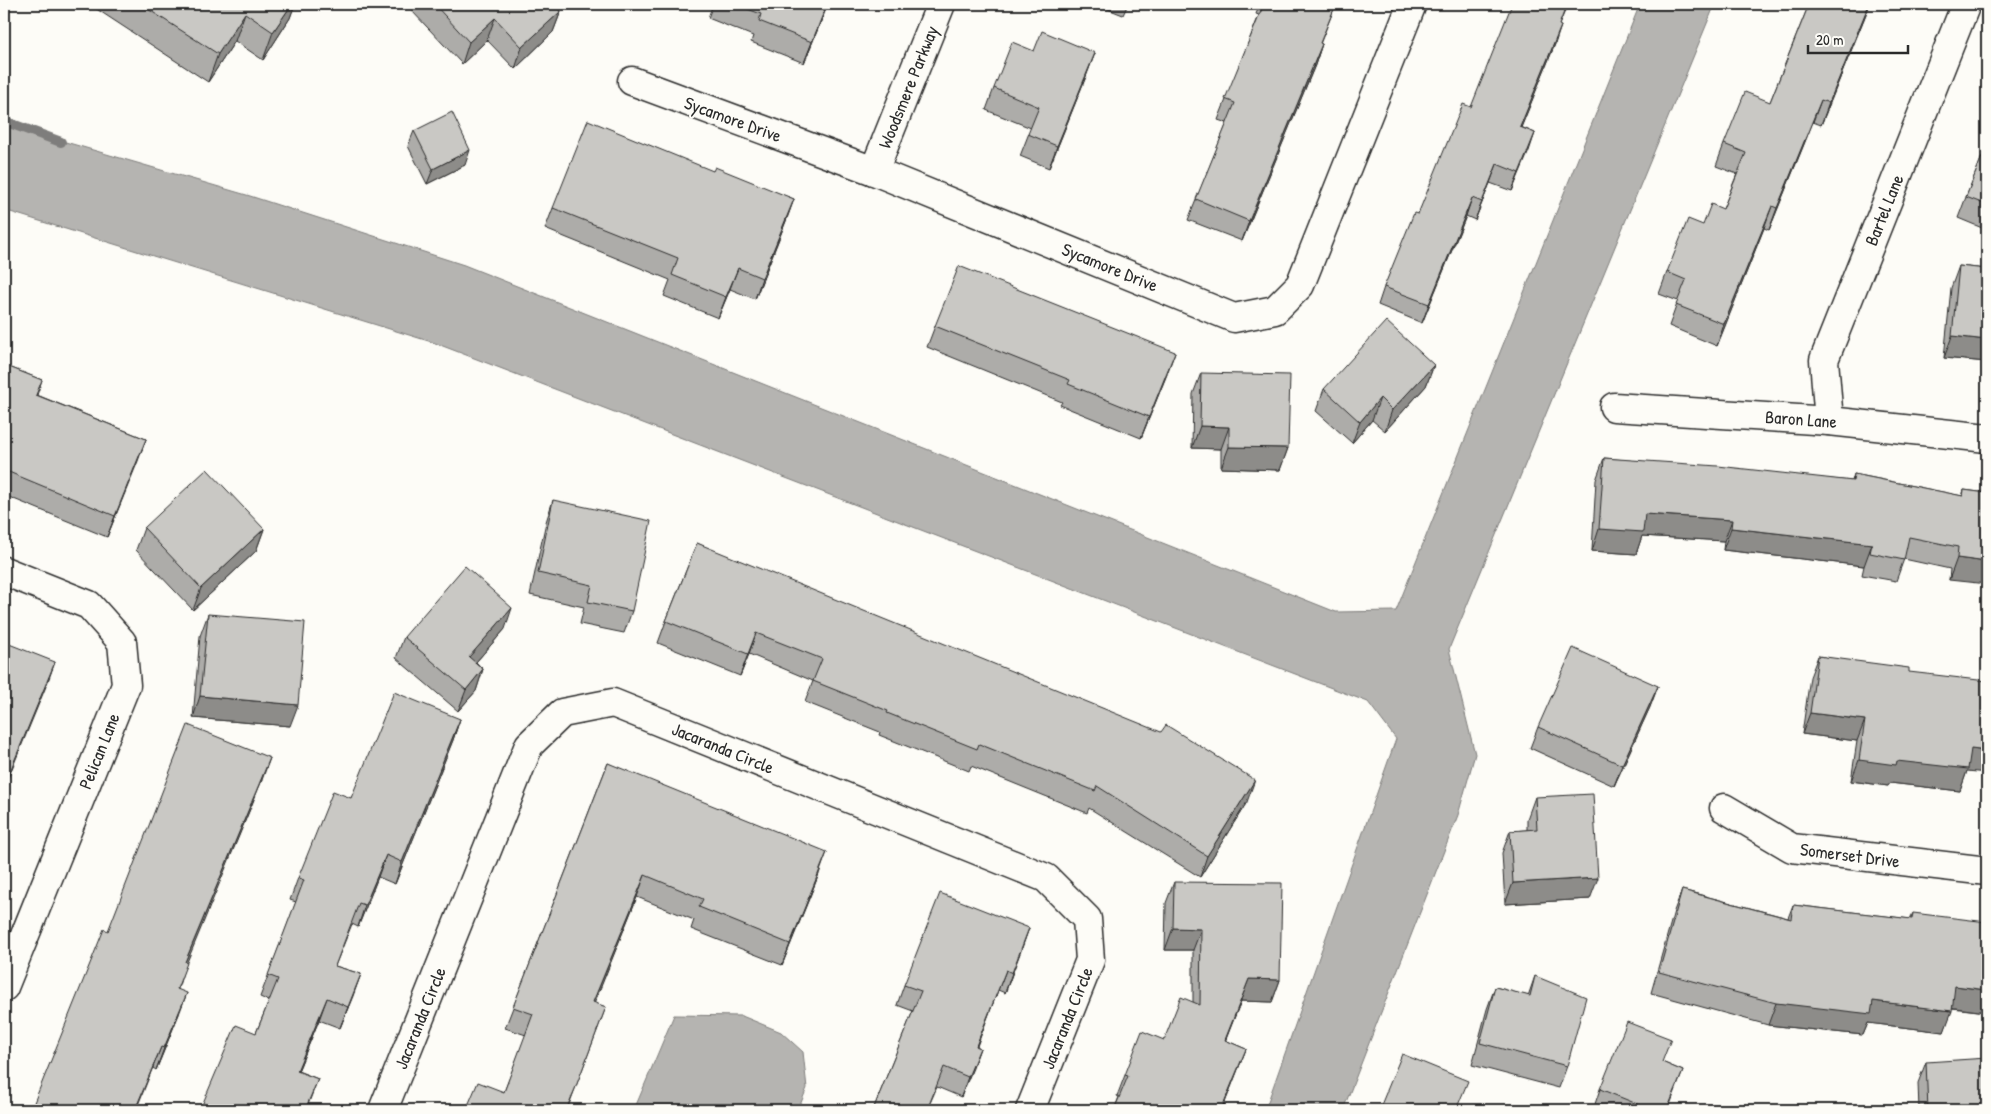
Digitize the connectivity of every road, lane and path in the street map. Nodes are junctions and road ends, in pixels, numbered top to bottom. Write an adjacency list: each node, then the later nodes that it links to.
1 (941, 4): 5 (street, Woodsmere Parkway)
2 (1412, 4): 5 (street, Sycamore Drive)
3 (1966, 4): 7 (street, Bartel Lane)
4 (632, 81): 5 (street, Sycamore Drive)
5 (874, 171)
6 (1614, 407): 7 (street, Baron Lane)
7 (1829, 421): 8 (street, Baron Lane)
8 (1987, 438)
9 (4, 571): 12 (street, Pelican Lane)
10 (1724, 808): 11 (street, Somerset Drive)
11 (1987, 871)
12 (4, 987)
13 (383, 1110): 14 (street, Jacaranda Circle)
14 (1030, 1110)

